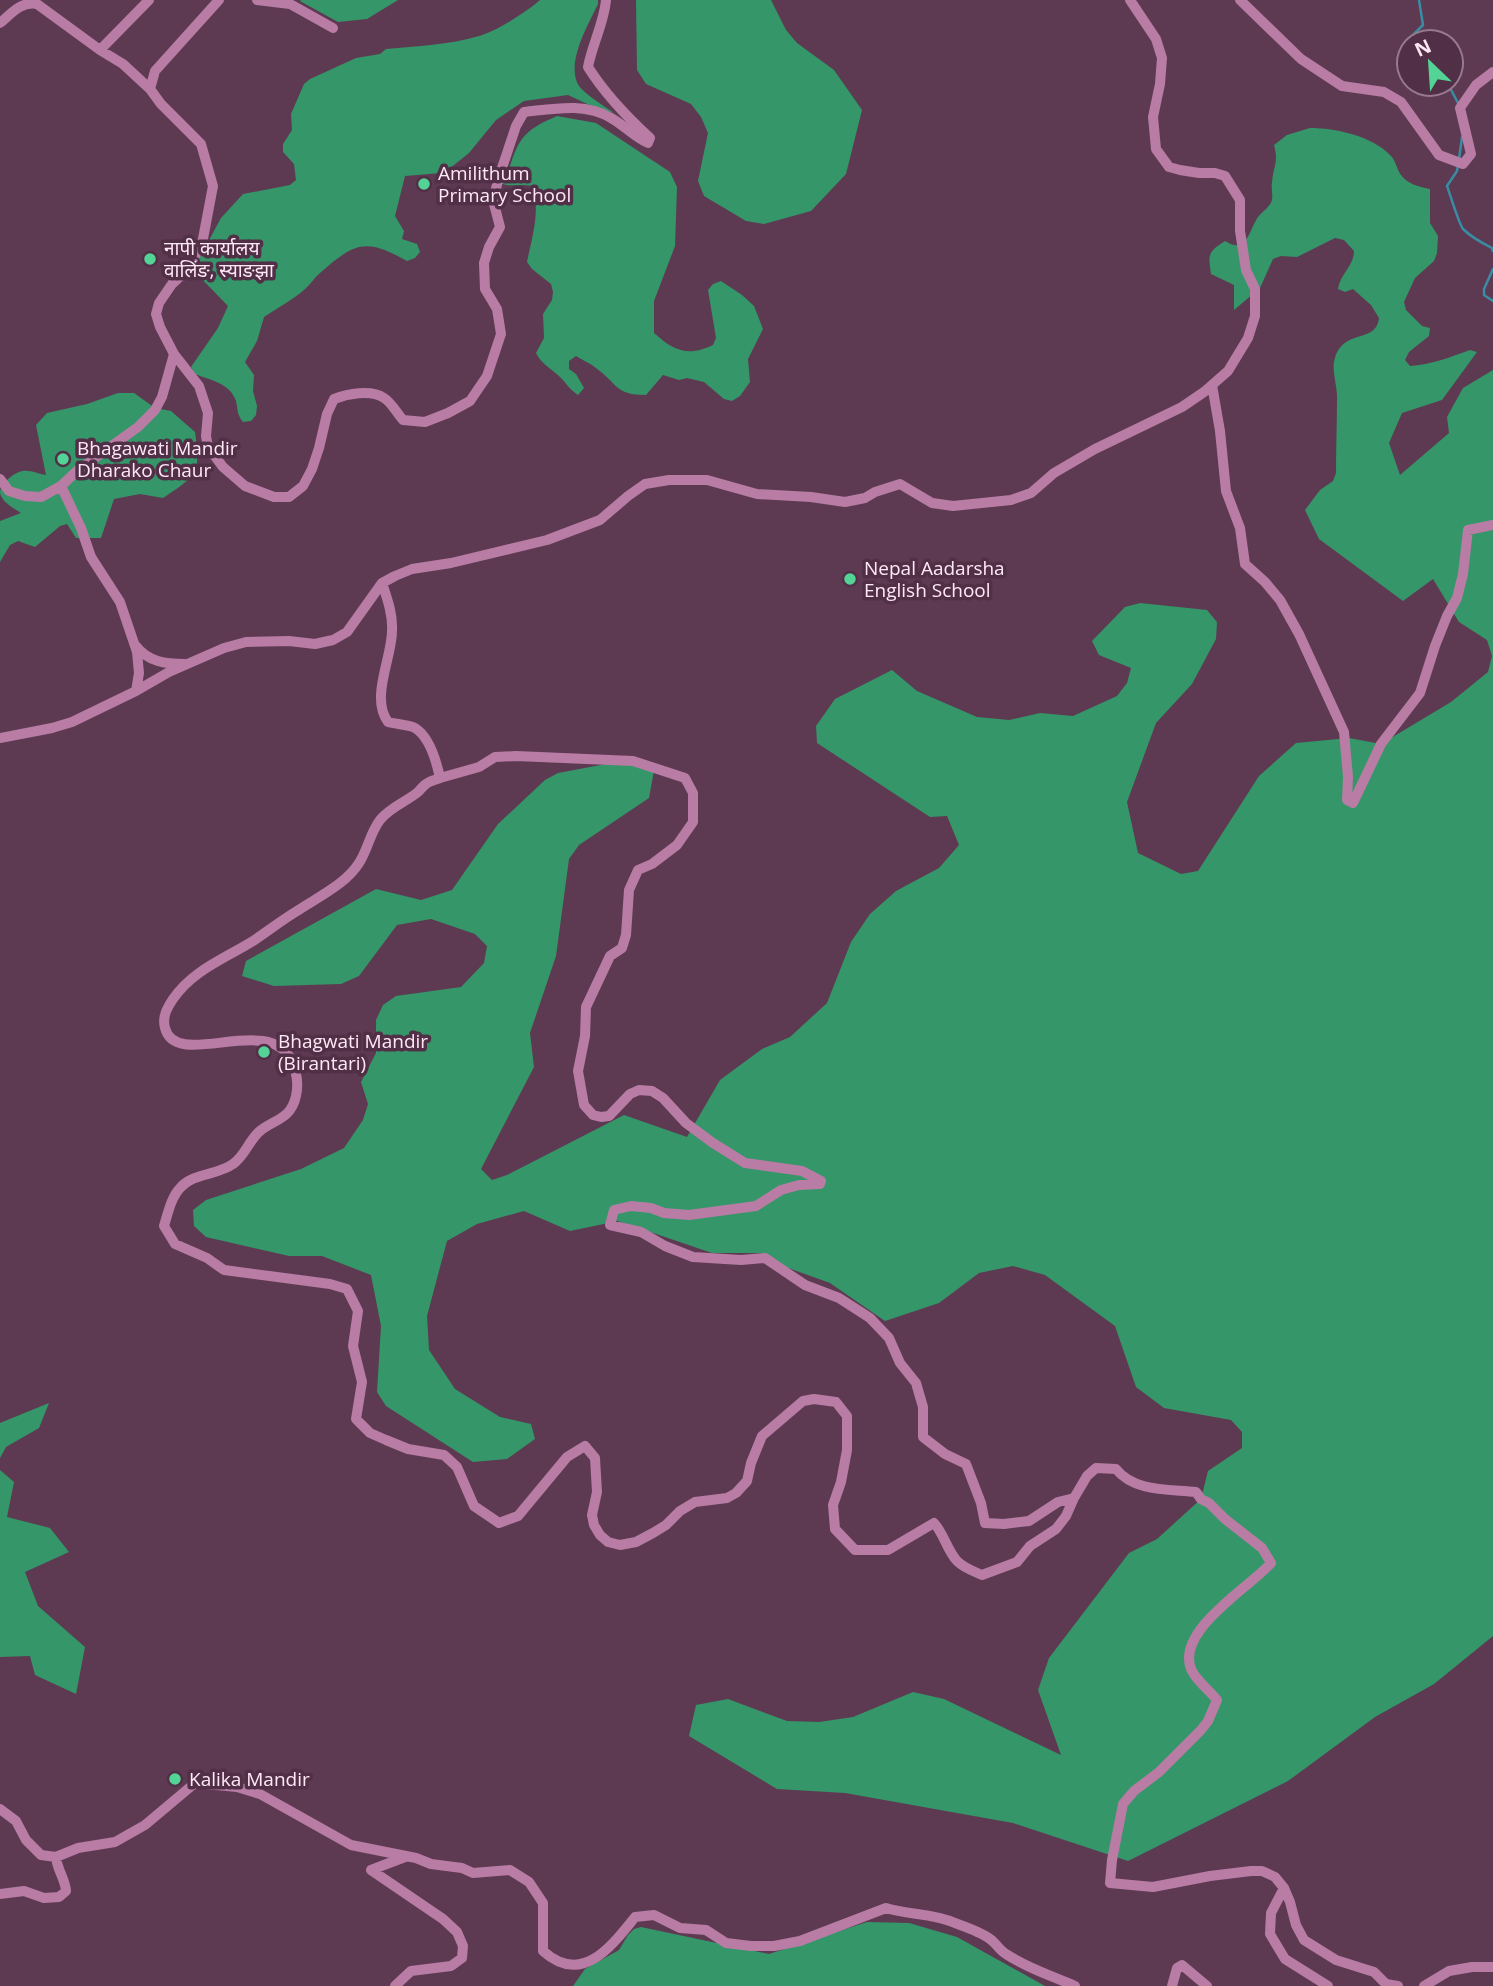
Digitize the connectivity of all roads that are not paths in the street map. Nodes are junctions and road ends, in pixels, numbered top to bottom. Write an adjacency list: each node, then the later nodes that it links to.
1 (149, 0): 9 (street)
2 (219, 0): 11 (street)
3 (257, 0): 8 (street)
4 (606, 0): 12 (street)
5 (1130, 0): 13 (street)
6 (1240, 0): 10 (street)
7 (2, 18): 9 (street)
8 (333, 28)
9 (100, 50): 11 (street)
10 (1493, 72)
11 (150, 89): 12 (street)
12 (174, 354): 15 (street)
13 (1212, 385): 16 (street); 17 (street)
14 (0, 479): 15 (street)
15 (61, 486): 18 (street)
16 (1493, 525)
17 (382, 583): 19 (street); 22 (street)
18 (134, 643): 19 (street); 20 (street)
19 (188, 664): 20 (street)
20 (136, 691): 21 (street)
21 (0, 738)
22 (440, 778): 23 (street); 23 (street)
23 (1074, 1498): 27 (street)
24 (0, 1809): 25 (street)
25 (56, 1857): 26 (street); 28 (street)
26 (405, 1857): 30 (street); 31 (street)
27 (1283, 1888): 34 (street); 35 (street)
28 (0, 1894)
29 (1493, 1967): 36 (street)
30 (395, 1986)
31 (1075, 1986)
32 (1172, 1986): 33 (street)
33 (1207, 1986)
34 (1328, 1986)
35 (1398, 1986)
36 (1424, 1986)

